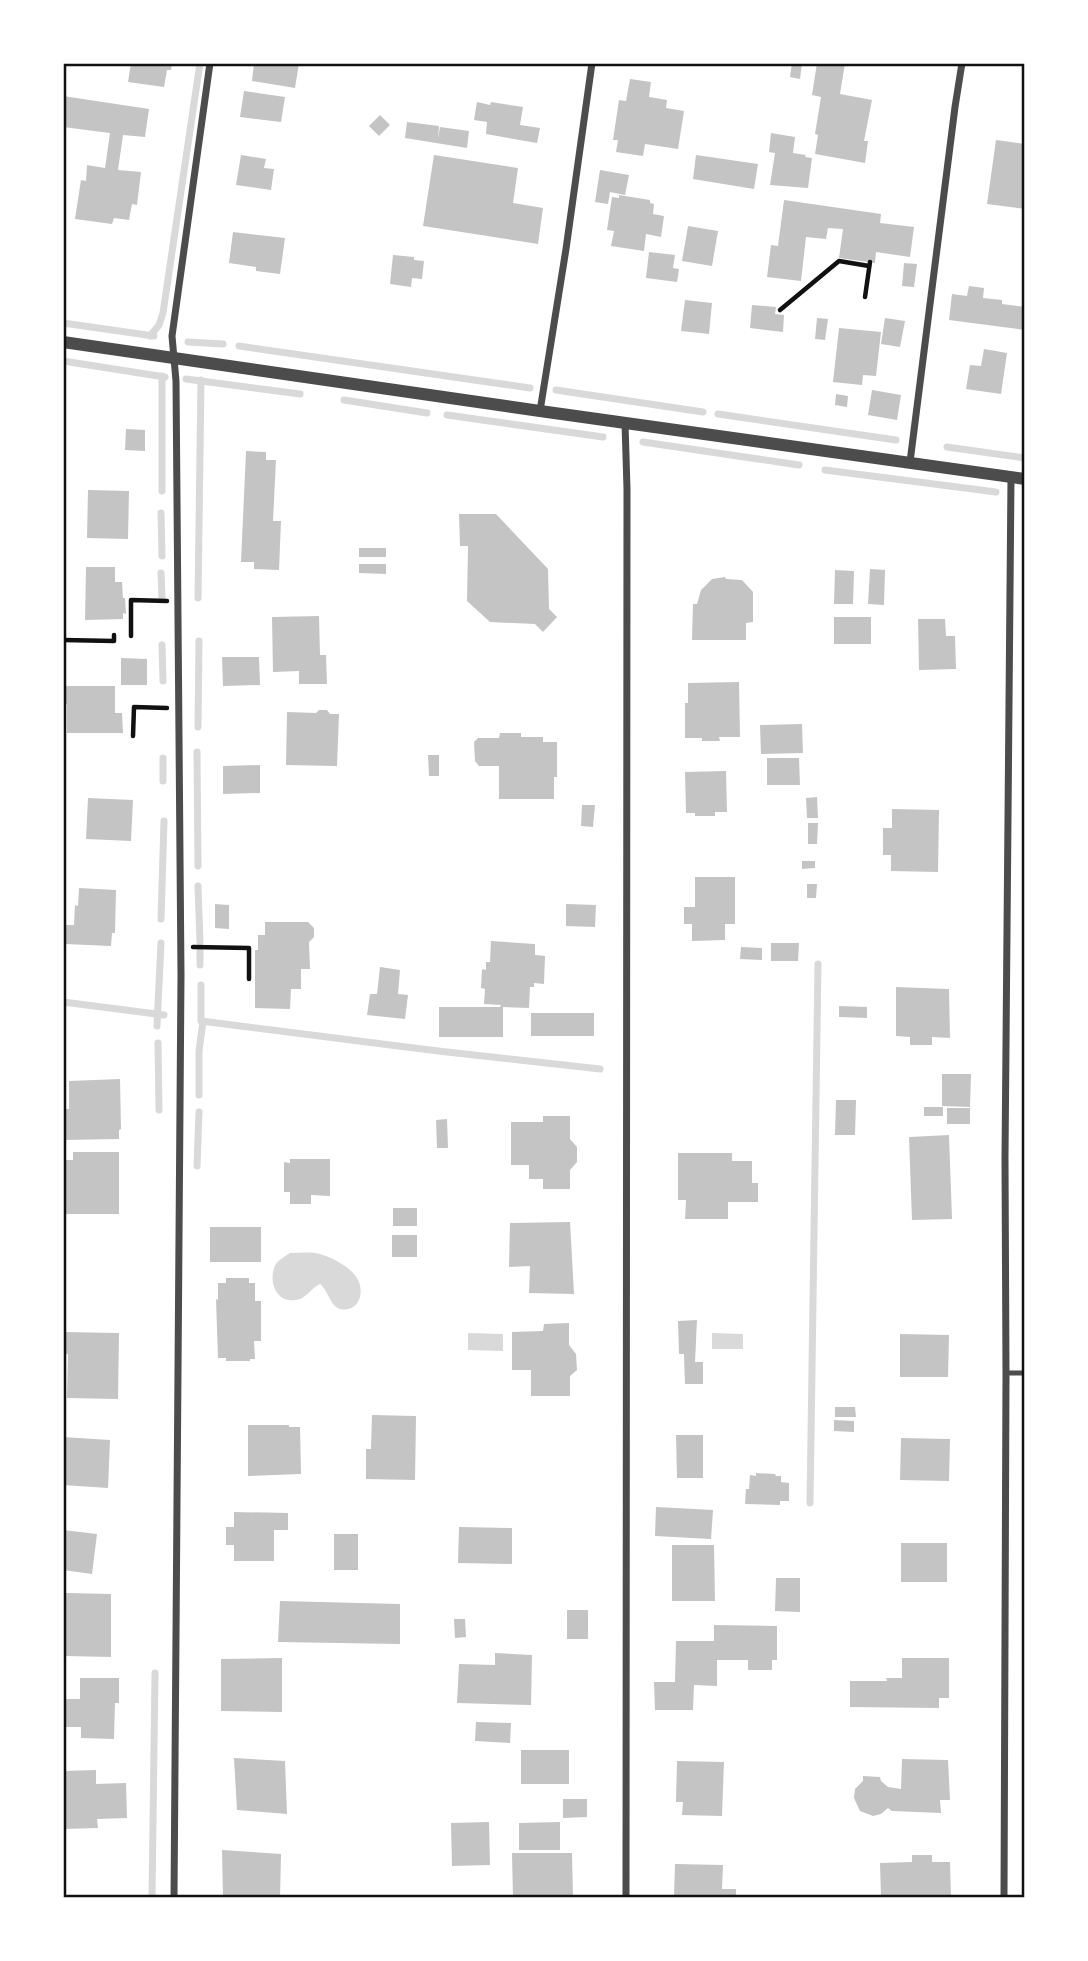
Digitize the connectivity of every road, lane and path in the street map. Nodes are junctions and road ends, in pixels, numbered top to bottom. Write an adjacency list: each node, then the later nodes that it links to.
1 (210, 63): 7 (street)
2 (592, 63): 8 (street)
3 (962, 63): 10 (street)
4 (865, 297): 5 (path)
5 (780, 310)
6 (63, 342): 7 (street)
7 (174, 359): 8 (street); 23 (street)
8 (540, 411): 9 (street)
9 (625, 422): 10 (street); 24 (street)
10 (909, 462): 11 (street)
11 (1011, 477): 12 (street); 21 (street)
12 (1025, 479)
13 (146, 600): 15 (path)
14 (114, 635): 16 (path)
15 (131, 636)
16 (63, 640)
17 (145, 707): 18 (path)
18 (133, 736)
19 (213, 947): 20 (path)
20 (248, 979)
21 (1006, 1373): 22 (lane); 25 (street)
22 (1025, 1373)
23 (174, 1898)
24 (626, 1898)
25 (1004, 1898)

